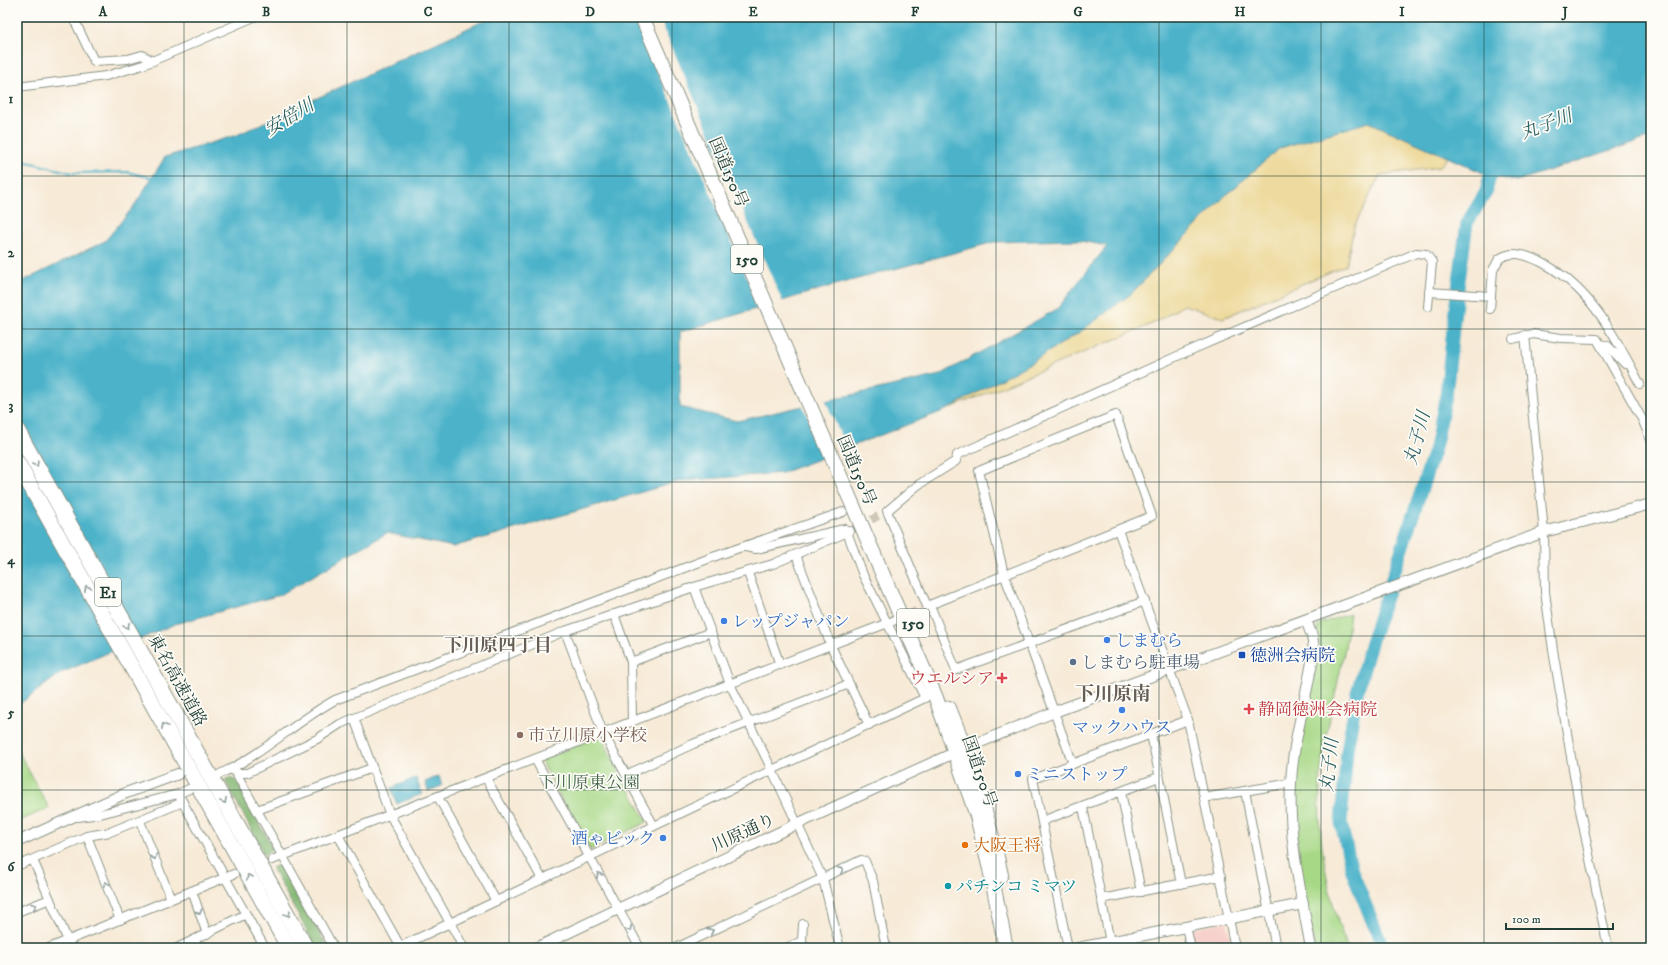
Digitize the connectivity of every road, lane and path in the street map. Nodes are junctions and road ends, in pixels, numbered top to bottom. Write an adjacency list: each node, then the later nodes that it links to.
1 (73, 17): 5 (street)
2 (254, 17): 5 (street)
3 (642, 17): 17 (highway, 国道150号 / 150)
4 (652, 17): 17 (highway, 国道150号 / 150)
5 (153, 61): 6 (street)
6 (17, 87)
7 (1434, 292): 8 (street); 9 (street); 28 (street)
8 (1487, 295): 10 (street); 13 (street)
9 (1428, 307)
10 (1490, 309)
11 (1525, 335): 12 (street); 13 (street); 21 (street)
12 (1513, 339)
13 (1600, 344): 15 (street)
14 (17, 430): 117 (highway, 東名高速道路 / E1, one-way to 117)
15 (1651, 440)
16 (17, 462): 116 (highway, 東名高速道路 / E1, one-way to 16)
17 (852, 504): 22 (street); 49 (highway, 国道150号 / 150)
18 (1651, 504): 21 (street, 川原通り)
19 (1118, 530): 25 (street); 25 (street); 27 (street)
20 (849, 531): 22 (street); 23 (street); 31 (street)
21 (1544, 532): 30 (street, 川原通り); 134 (street)
22 (744, 547): 54 (street)
23 (796, 555): 24 (street); 35 (street)
24 (748, 573): 26 (street); 37 (street)
25 (1004, 574): 28 (street); 34 (street)
26 (694, 587): 29 (street); 33 (street)
27 (1145, 602): 34 (street); 38 (street)
28 (926, 606): 34 (street)
29 (614, 614): 32 (street); 36 (street)
30 (1306, 620): 38 (street, 川原通り); 60 (street)
31 (891, 622): 35 (street); 46 (street)
32 (565, 631): 42 (street); 47 (street)
33 (711, 632): 36 (street); 39 (street)
34 (1029, 644): 41 (street)
35 (831, 646): 37 (street); 40 (street)
36 (631, 662): 44 (street)
37 (780, 665): 39 (street)
38 (1171, 670): 41 (street, 川原通り); 43 (street)
39 (730, 684): 44 (street); 45 (street)
40 (849, 684): 45 (street); 46 (street)
41 (1054, 712): 49 (street, 川原通り); 51 (street)
42 (354, 718): 52 (street); 54 (street)
43 (1188, 720): 48 (street); 66 (street)
44 (632, 722): 47 (street)
45 (749, 722): 53 (street); 57 (street)
46 (869, 725): 53 (street)
47 (602, 733): 50 (street); 57 (street)
48 (1151, 734): 51 (street); 59 (street)
49 (961, 750): 74 (street, 川原通り); 126 (highway, 国道150号 / 150); 127 (highway, 国道150号 / 150)
50 (535, 759): 58 (street); 80 (street)
51 (1073, 764): 73 (street)
52 (372, 768): 69 (street); 70 (street)
53 (772, 770): 74 (street); 75 (street)
54 (234, 771): 56 (street); 69 (street)
55 (178, 774): 71 (street)
56 (220, 774)
57 (626, 775): 75 (street)
58 (486, 778): 65 (street); 87 (street)
59 (1159, 778): 63 (street); 89 (street)
60 (1291, 782): 62 (street); 96 (street)
61 (189, 789): 64 (street)
62 (1246, 791): 66 (street); 98 (street)
63 (1121, 792): 68 (street); 91 (street)
64 (178, 794): 67 (street); 71 (street)
65 (438, 797): 70 (street); 95 (street)
66 (1204, 798): 85 (street)
67 (183, 802): 72 (street); 86 (street)
68 (1083, 807): 73 (street); 94 (street)
69 (257, 810): 79 (street)
70 (390, 815): 76 (street); 103 (street)
71 (76, 817): 78 (street)
72 (140, 821): 77 (street); 93 (street, one-way to 93)
73 (1042, 821): 128 (street)
74 (797, 824): 88 (street); 97 (street, 川原通り)
75 (654, 826): 80 (street)
76 (338, 835): 79 (street); 111 (street)
77 (87, 836): 81 (street); 102 (street, one-way to 77)
78 (17, 842)
79 (282, 856): 82 (street); 118 (street)
80 (589, 857): 87 (street); 97 (street, one-way to 80)
81 (33, 860): 83 (street); 92 (street)
82 (272, 860)
83 (17, 866)
84 (234, 874): 86 (street)
85 (1221, 876): 89 (street); 101 (street)
86 (225, 878): 90 (street); 100 (street)
87 (542, 879): 95 (street)
88 (823, 879): 122 (street, one-way to 88); 124 (street); 125 (street, one-way to 125)
89 (1181, 884): 91 (street)
90 (192, 891): 93 (street); 106 (street, one-way to 106)
91 (1141, 892): 94 (street)
92 (50, 899): 99 (street, one-way to 92); 110 (street)
93 (171, 899): 102 (street)
94 (1101, 899): 108 (street)
95 (496, 901): 103 (street)
96 (1303, 904): 98 (street); 133 (street)
97 (618, 909): 120 (street, 川原通り); 121 (street, one-way to 121)
98 (1269, 910): 101 (street); 132 (street)
99 (17, 912)
100 (246, 914): 106 (street); 115 (street)
101 (1229, 918): 105 (street); 131 (street)
102 (120, 920): 110 (street)
103 (450, 923): 111 (street); 119 (street)
104 (803, 924): 109 (street)
105 (1186, 927): 108 (street); 130 (street)
106 (207, 934): 107 (street)
107 (194, 940): 113 (street); 114 (street)
108 (1110, 942): 129 (street)
109 (803, 944): 123 (street)
110 (69, 945): 112 (street)
111 (398, 947)
112 (49, 948)
113 (177, 948)
114 (199, 948)
115 (265, 948)
116 (289, 948)
117 (306, 948)
118 (334, 948)
119 (464, 948)
120 (536, 948)
121 (640, 948)
122 (676, 948)
123 (786, 948)
124 (840, 948)
125 (886, 948)
126 (1006, 948)
127 (1015, 948)
128 (1068, 948)
129 (1078, 948)
130 (1191, 948)
131 (1235, 948)
132 (1276, 948)
133 (1311, 948)
134 (1608, 948)

